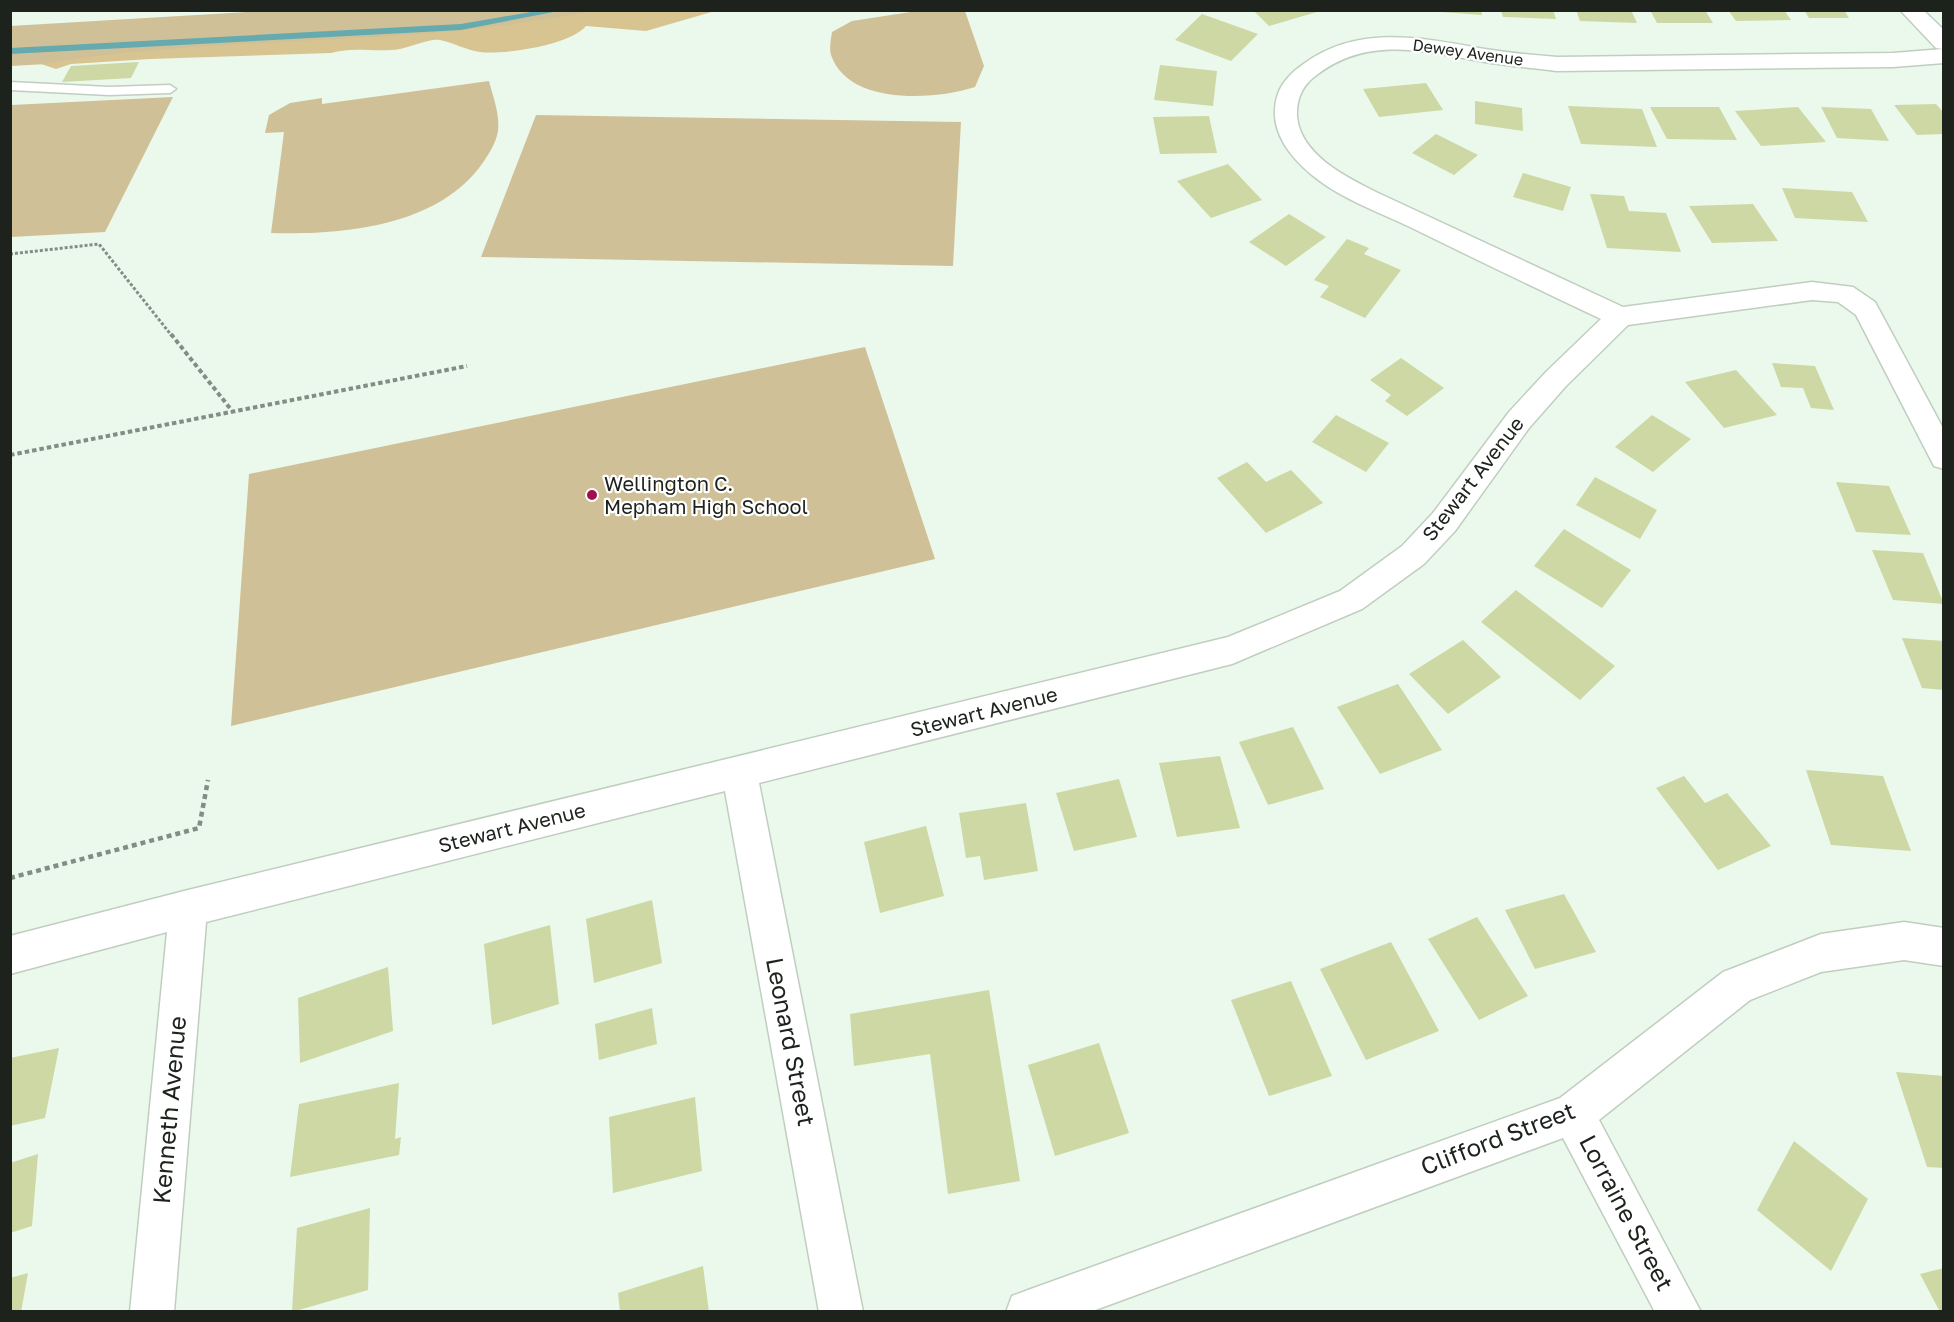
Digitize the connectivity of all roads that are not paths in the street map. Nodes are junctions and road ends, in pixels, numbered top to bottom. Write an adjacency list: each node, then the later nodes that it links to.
1 (1910, 10): 2 (street)
2 (1944, 44)
3 (1944, 56): 6 (street, Dewey Avenue)
4 (10, 86): 5 (lane)
5 (170, 89)
6 (1620, 317): 7 (street); 8 (street, Stewart Avenue)
7 (1944, 458)
8 (739, 772): 9 (street, Stewart Avenue); 14 (street, Leonard Street)
9 (188, 908): 11 (street, Stewart Avenue); 13 (street, Kenneth Avenue)
10 (1944, 947): 12 (street, Clifford Street)
11 (10, 955)
12 (1573, 1114): 15 (street, Clifford Street); 16 (street, Lorraine Street)
13 (152, 1311)
14 (841, 1311)
15 (1028, 1311)
16 (1679, 1311)

